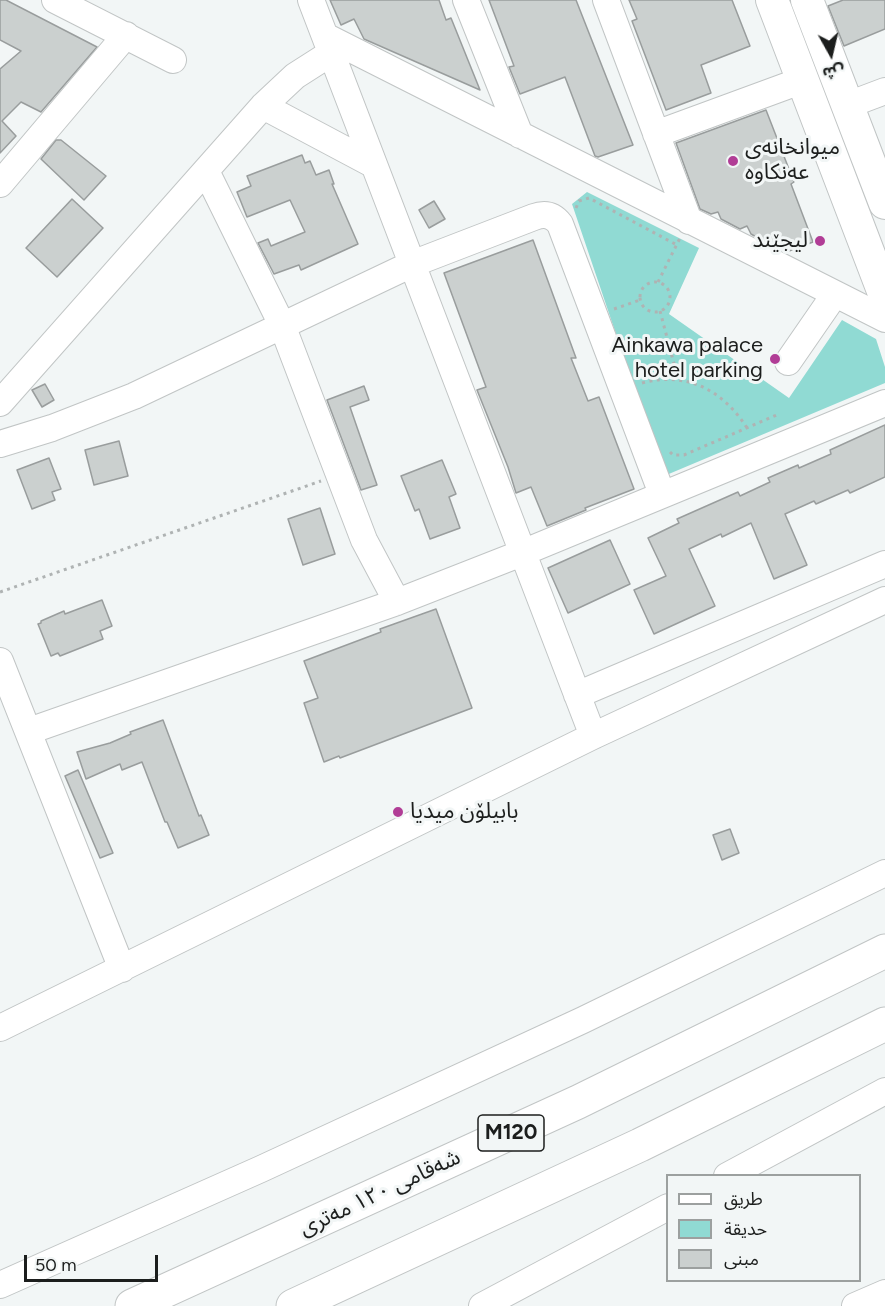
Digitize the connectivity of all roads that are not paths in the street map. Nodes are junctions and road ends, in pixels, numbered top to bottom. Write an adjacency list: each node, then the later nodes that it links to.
1 (311, 0): 8 (street)
2 (466, 0): 15 (street)
3 (606, 0): 14 (street)
4 (772, 0): 10 (main road)
5 (807, 0): 12 (main road)
6 (64, 2): 7 (street)
7 (126, 35): 9 (street); 18 (street)
8 (328, 45): 13 (street); 15 (street); 16 (street)
9 (173, 60)
10 (803, 80): 14 (street); 23 (main road)
11 (885, 90): 12 (street)
12 (848, 105): 19 (main road)
13 (263, 106): 16 (street); 17 (street)
14 (656, 134): 20 (street)
15 (520, 135): 20 (street)
16 (374, 165): 21 (street)
17 (206, 171): 25 (street); 27 (street)
18 (0, 184)
19 (885, 203)
20 (689, 221): 22 (street)
21 (412, 264): 25 (street); 30 (street); 31 (street)
22 (835, 294): 24 (street); 26 (street)
23 (885, 296)
24 (885, 318)
25 (282, 325): 29 (street); 34 (street)
26 (788, 363)
27 (0, 403)
28 (885, 403): 30 (street)
29 (0, 444)
30 (662, 494): 31 (street)
31 (522, 553): 34 (street); 36 (street)
32 (885, 564): 36 (street)
33 (885, 600): 38 (street)
34 (397, 602): 37 (street)
35 (0, 661): 37 (street)
36 (576, 695): 38 (street)
37 (29, 730): 41 (street)
38 (592, 736): 41 (street)
39 (885, 873): 47 (street)
40 (885, 951): 49 (highway, شەقامی ١٢٠ مەتری / M120)
41 (122, 969): 43 (street)
42 (885, 1024): 50 (highway)
43 (0, 1028)
44 (885, 1091): 45 (street)
45 (731, 1174)
46 (666, 1208): 51 (street)
47 (0, 1284)
48 (885, 1293): 52 (street)
49 (132, 1306)
50 (293, 1306)
51 (482, 1306)
52 (855, 1306)

